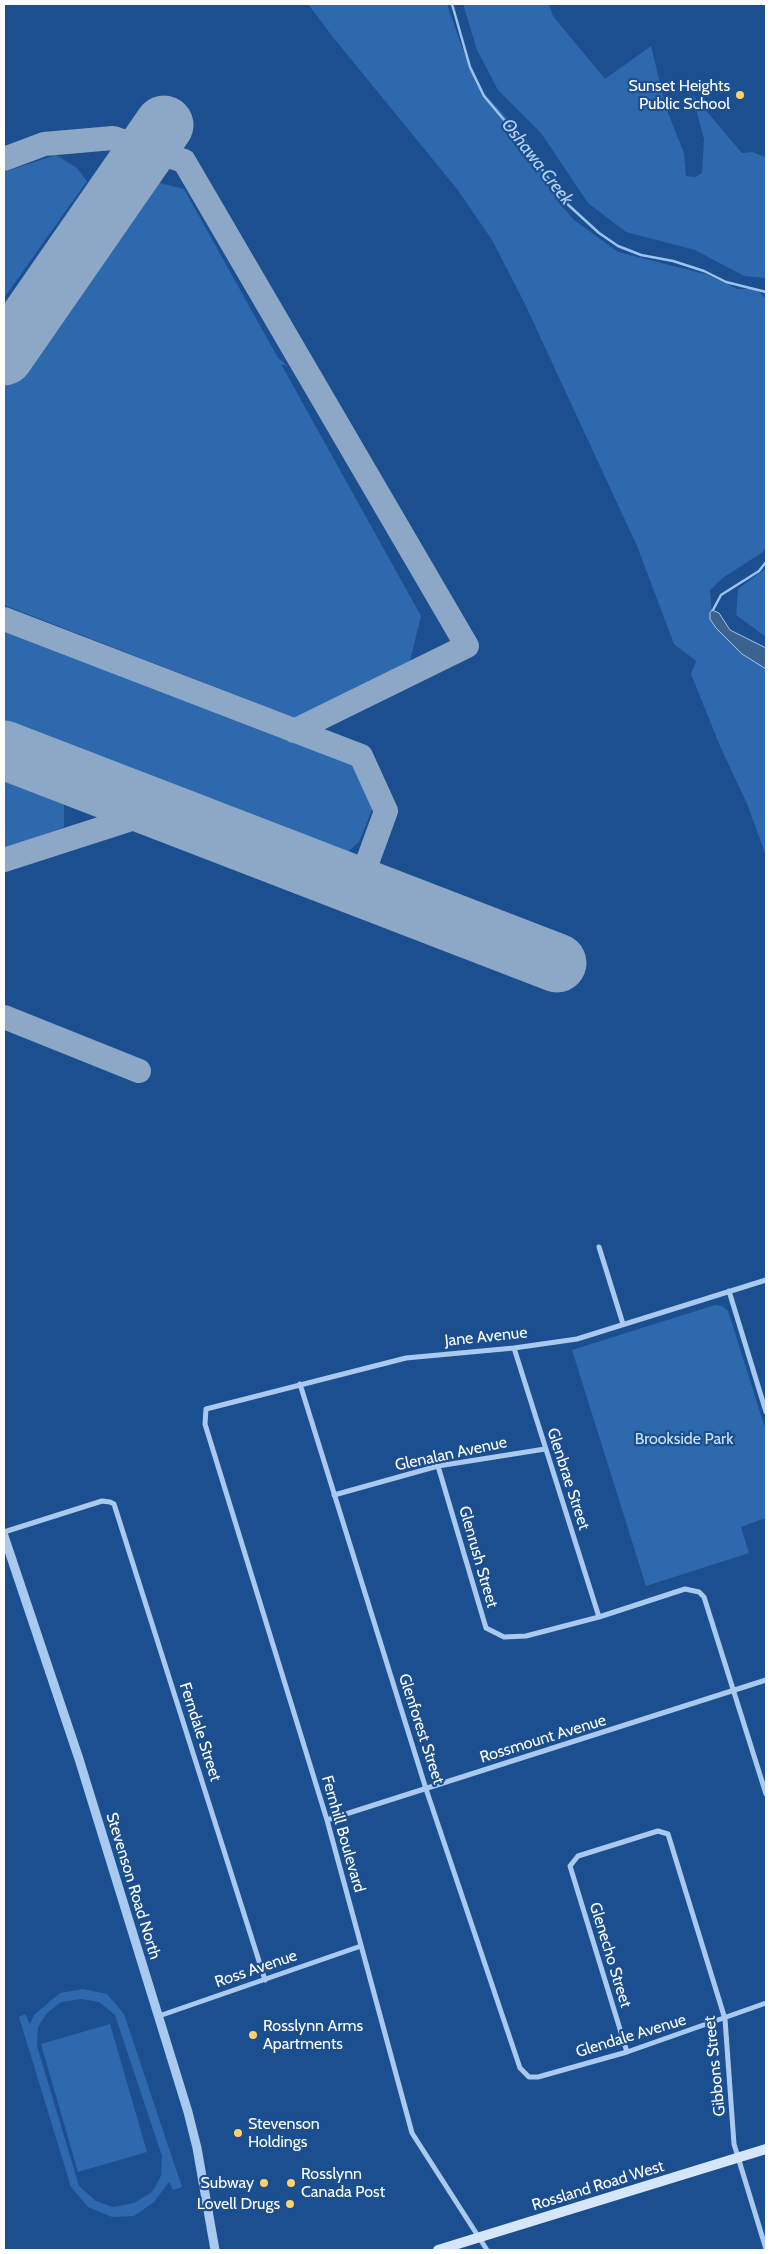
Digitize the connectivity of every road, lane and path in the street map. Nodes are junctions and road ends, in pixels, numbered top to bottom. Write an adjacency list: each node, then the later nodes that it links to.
1 (599, 1247): 4 (street)
2 (766, 1280): 3 (street, Jane Avenue)
3 (729, 1291): 4 (street, Jane Avenue); 7 (street)
4 (623, 1324): 5 (street, Jane Avenue)
5 (514, 1348): 6 (street, Jane Avenue); 10 (street, Glenbrae Street)
6 (300, 1384): 8 (street, Jane Avenue); 12 (street, Glenforest Street)
7 (765, 1402): 9 (street)
8 (206, 1409): 20 (street, Fernhill Boulevard)
9 (766, 1412)
10 (545, 1449): 11 (street, Glenalan Avenue); 15 (street, Glenbrae Street)
11 (438, 1466): 12 (street, Glenalan Avenue); 15 (street, Glenrush Street)
12 (334, 1495): 18 (street, Glenforest Street)
13 (4, 1532): 23 (street, Ferndale Street)
14 (4, 1536): 25 (street, Stevenson Road North)
15 (599, 1617): 17 (street, Glenrush Street)
16 (766, 1680): 17 (street, Rossmount Avenue)
17 (734, 1692): 18 (street, Rossmount Avenue); 19 (street)
18 (426, 1789): 20 (street, Rossmount Avenue); 28 (street, Glenforest Street)
19 (766, 1794)
20 (327, 1820): 22 (street, Fernhill Boulevard)
21 (658, 1831): 26 (street, Gibbons Street); 27 (street, Glenecho Street)
22 (361, 1946): 23 (street, Ross Avenue); 31 (street, Fernhill Boulevard)
23 (265, 1980): 25 (street, Ross Avenue)
24 (766, 2003): 26 (street, Glendale Avenue)
25 (159, 2016): 33 (street, Stevenson Road North)
26 (725, 2019): 27 (street, Glendale Avenue); 30 (street, Gibbons Street)
27 (627, 2052): 28 (street, Glendale Avenue)
28 (529, 2077)
29 (766, 2149): 30 (main road, Rossland Road West)
30 (738, 2158): 31 (main road, Rossland Road West); 32 (street, Gibbons Street)
31 (481, 2238): 34 (main road, Rossland Road West); 35 (street, Fernhill Boulevard)
32 (766, 2248)
33 (214, 2250)
34 (438, 2250)
35 (488, 2250)

